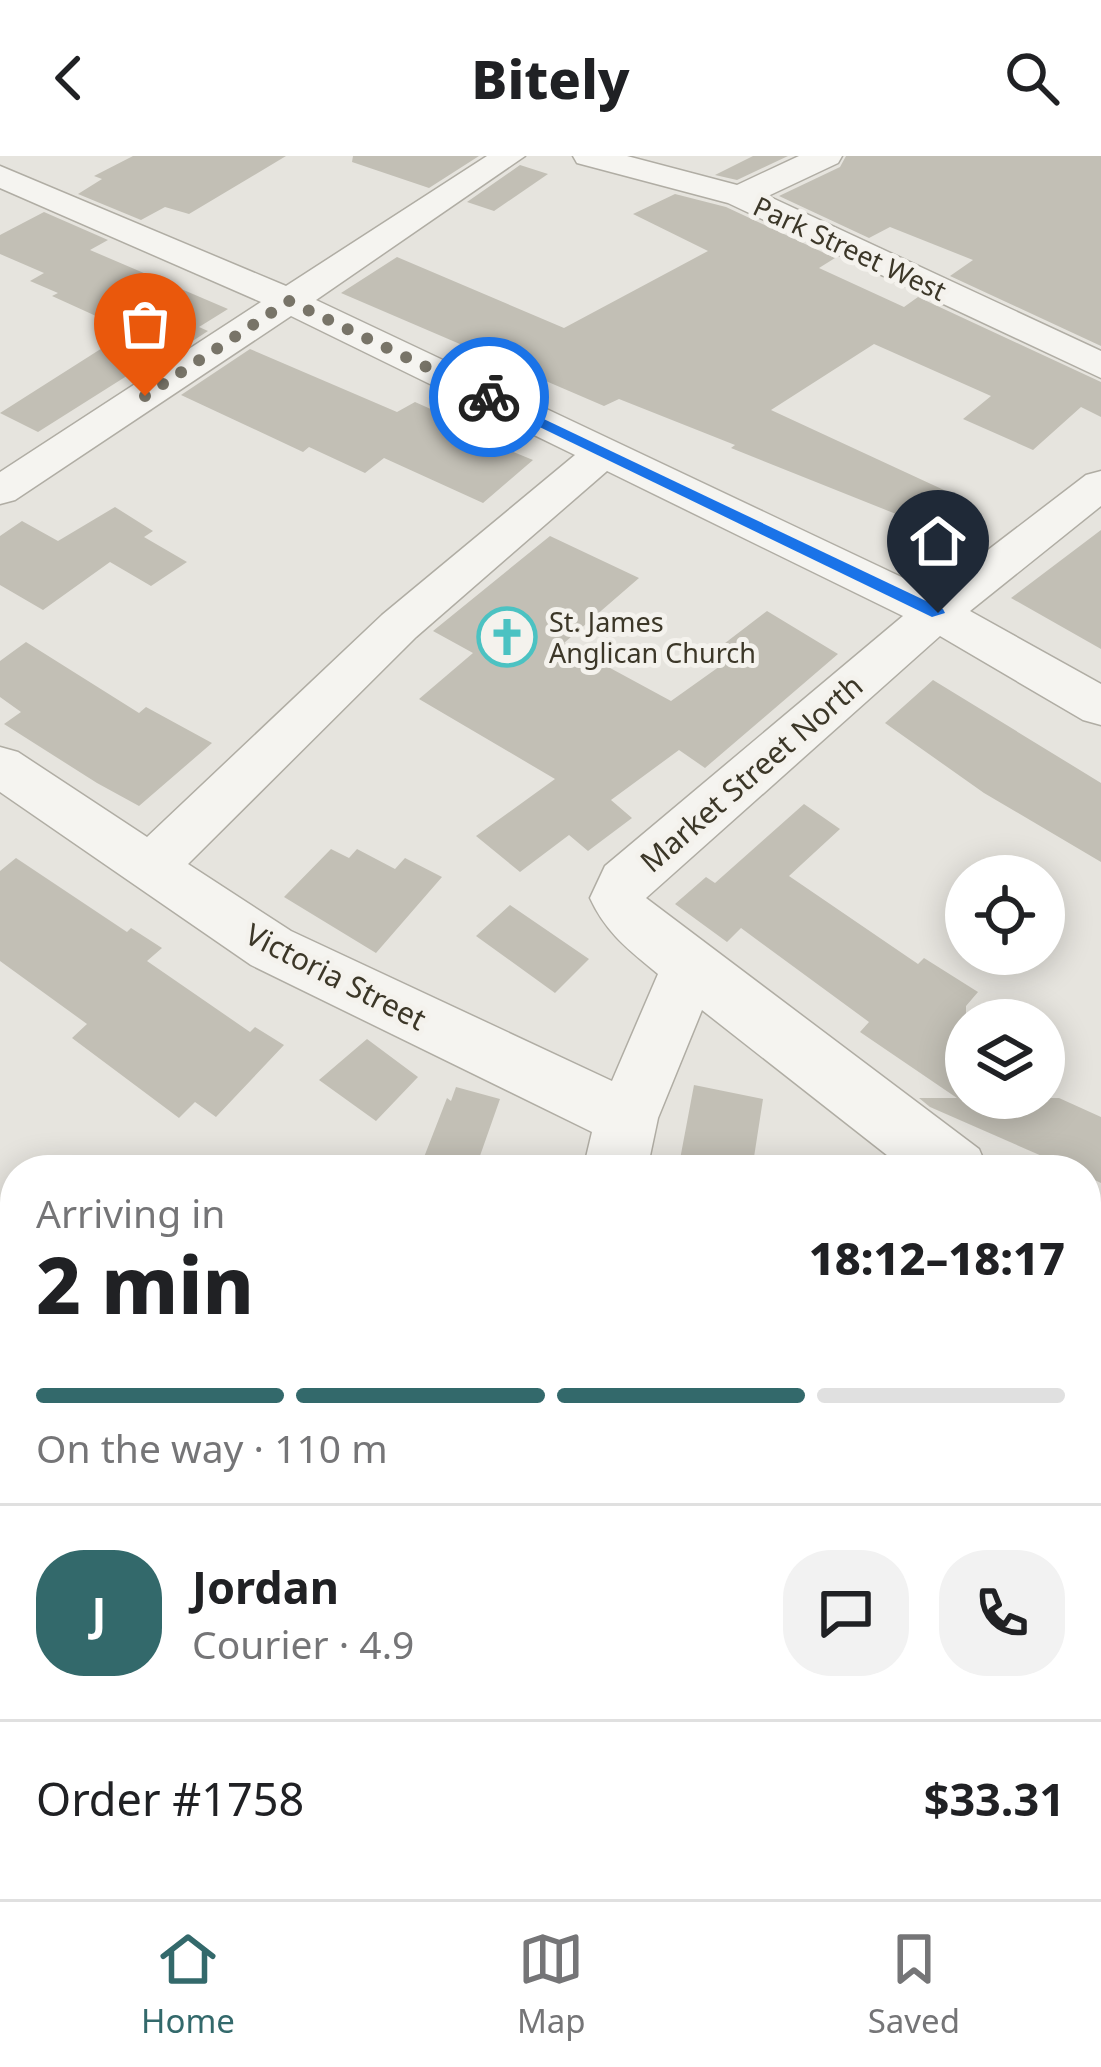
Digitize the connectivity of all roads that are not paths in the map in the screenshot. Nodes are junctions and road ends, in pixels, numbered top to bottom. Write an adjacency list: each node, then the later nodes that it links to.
1 (509, 156): 6 (street)
2 (589, 156): 5 (street, Park Street West)
3 (826, 156): 5 (street)
4 (18, 180): 6 (street)
5 (740, 196): 7 (street, Park Street West)
6 (289, 301): 8 (street); 10 (street)
7 (1101, 366)
8 (604, 452): 11 (street); 14 (street)
9 (1101, 484): 11 (street, Market Street North)
10 (0, 491)
11 (938, 613): 12 (street); 15 (street, Market Street North)
12 (1101, 707)
13 (0, 766): 14 (street, Victoria Street)
14 (149, 867): 16 (street, Victoria Street)
15 (690, 967): 16 (street); 17 (street)
16 (621, 1144)
17 (936, 1155)

